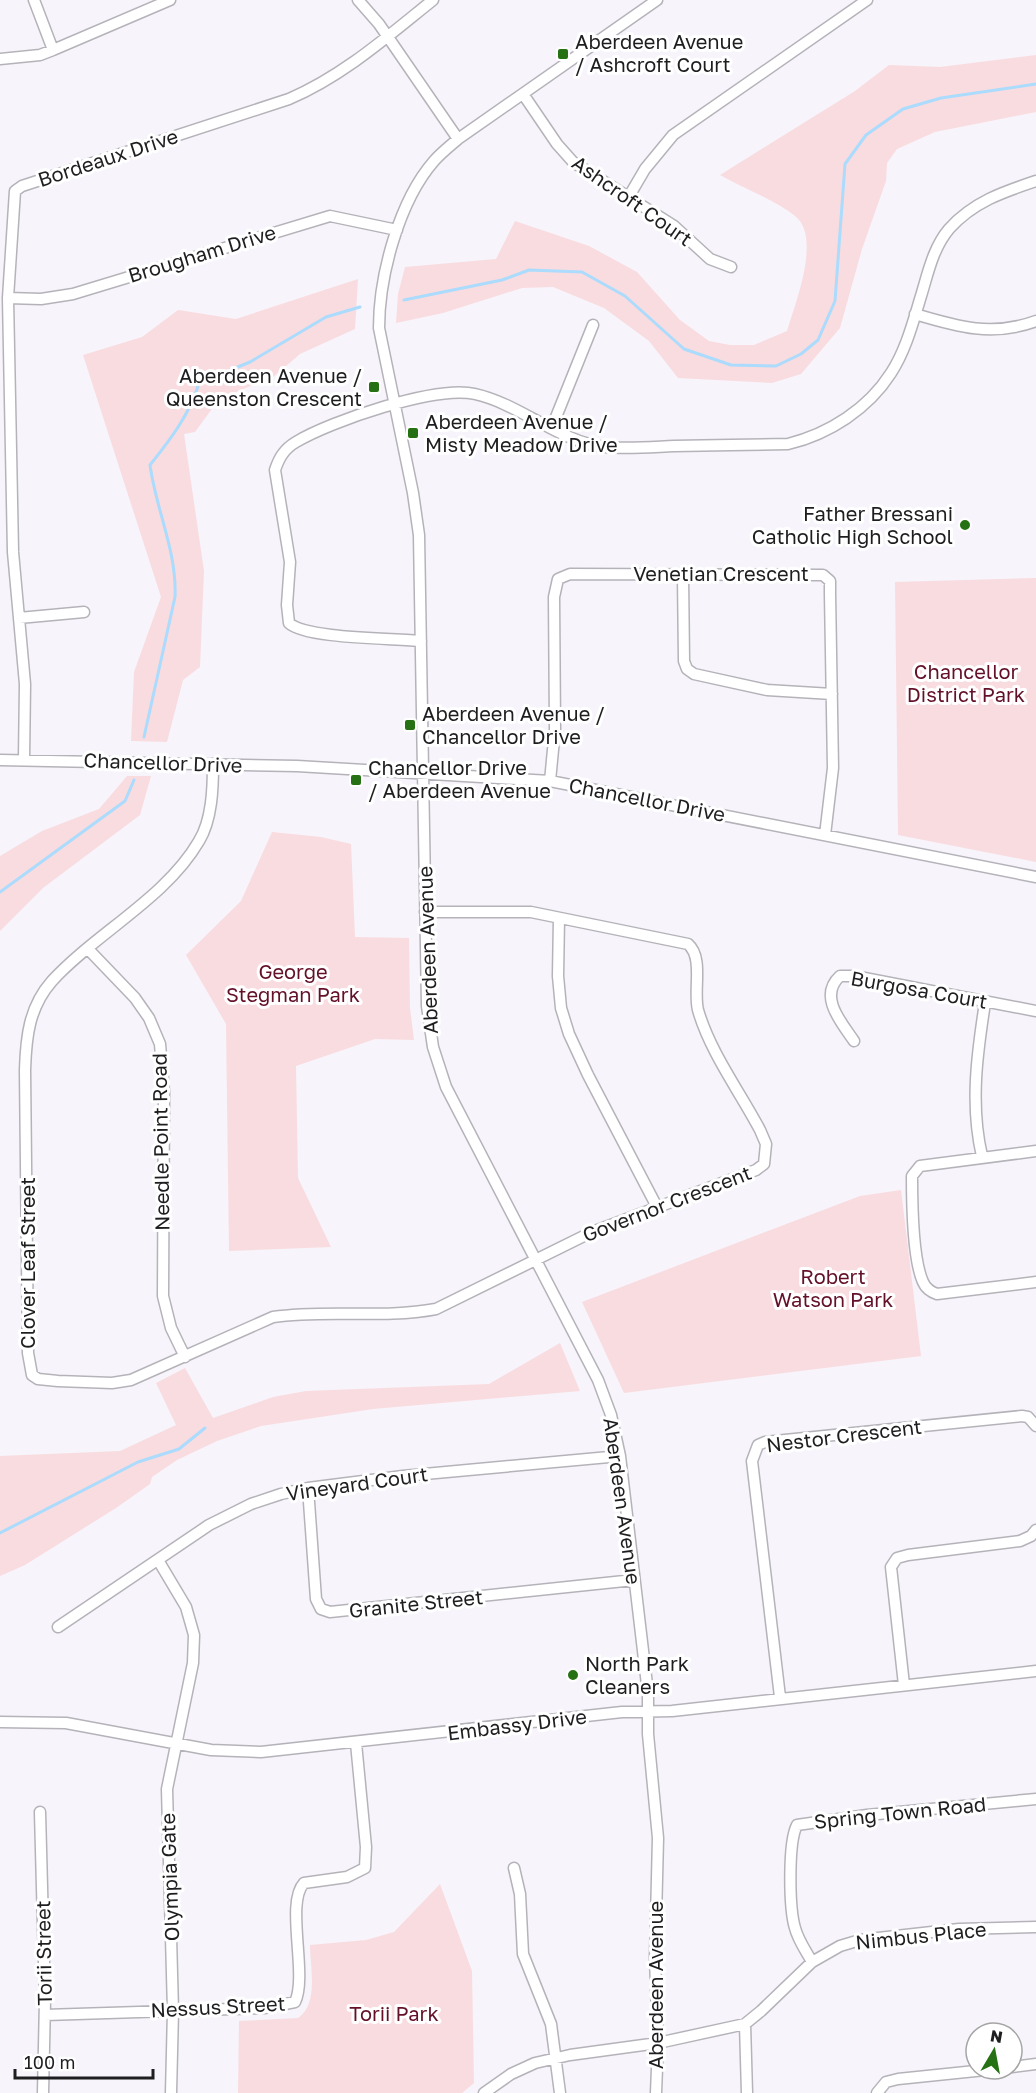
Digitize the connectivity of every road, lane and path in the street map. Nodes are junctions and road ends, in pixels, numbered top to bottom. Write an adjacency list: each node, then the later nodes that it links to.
1 (34, 0): 8 (street)
2 (358, 0): 7 (street)
3 (433, 0): 7 (street, Bordeaux Drive)
4 (657, 0): 10 (street, Aberdeen Avenue)
5 (867, 0): 13 (street)
6 (166, 1): 8 (street)
7 (387, 37): 11 (street); 16 (street, Bordeaux Drive)
8 (53, 50): 9 (street)
9 (0, 59)
10 (523, 93): 11 (street, Aberdeen Avenue); 13 (street, Ashcroft Court)
11 (458, 139): 14 (street, Aberdeen Avenue)
12 (1036, 181): 17 (street)
13 (628, 198): 15 (street, Ashcroft Court)
14 (397, 230): 16 (street, Brougham Drive); 20 (street, Aberdeen Avenue)
15 (731, 267)
16 (8, 298): 24 (street, Bordeaux Drive)
17 (915, 314): 18 (street); 21 (street)
18 (1036, 321)
19 (593, 325): 21 (street)
20 (394, 405): 21 (street); 25 (street, Aberdeen Avenue); 25 (street)
21 (552, 427)
22 (683, 576): 26 (street); 26 (street, Venetian Crescent); 31 (street, Venetian Crescent)
23 (84, 612): 24 (street)
24 (20, 618): 27 (street, Bordeaux Drive)
25 (421, 641): 30 (street, Aberdeen Avenue)
26 (832, 694): 32 (street, Venetian Crescent)
27 (24, 759): 28 (street, Chancellor Drive); 29 (street, Chancellor Drive)
28 (0, 760)
29 (213, 764): 30 (street, Chancellor Drive); 36 (street, Clover Leaf Street)
30 (423, 773): 31 (street, Chancellor Drive); 34 (street, Aberdeen Avenue)
31 (550, 781): 32 (street, Chancellor Drive)
32 (825, 835): 33 (street, Chancellor Drive)
33 (1036, 878)
34 (425, 912): 35 (street, Governor Crescent); 43 (street, Aberdeen Avenue)
35 (559, 918): 42 (street); 42 (street, Governor Crescent)
36 (88, 949): 45 (street, Needle Point Road); 45 (street, Clover Leaf Street)
37 (985, 1003): 38 (street, Burgosa Court); 39 (street, Burgosa Court); 41 (street)
38 (1036, 1011)
39 (854, 1041)
40 (1036, 1151): 41 (street)
41 (982, 1156): 44 (street)
42 (657, 1207): 43 (street, Governor Crescent)
43 (535, 1259): 45 (street, Clover Leaf Street); 47 (street, Aberdeen Avenue)
44 (1036, 1282)
45 (185, 1357)
46 (1036, 1426): 55 (street, Nestor Crescent)
47 (620, 1456): 48 (street, Vineyard Court); 51 (street, Aberdeen Avenue)
48 (308, 1488): 50 (street, Vineyard Court); 51 (street, Granite Street)
49 (1036, 1530): 54 (street)
50 (158, 1560): 52 (street, Vineyard Court); 59 (street, Olympia Gate)
51 (634, 1580): 56 (street, Aberdeen Avenue)
52 (58, 1627)
53 (1036, 1671): 54 (street, Embassy Drive)
54 (904, 1685): 55 (street, Embassy Drive)
55 (780, 1698): 56 (street, Embassy Drive)
56 (648, 1712): 58 (street, Embassy Drive); 68 (street, Aberdeen Avenue)
57 (0, 1722): 59 (street, Embassy Drive)
58 (356, 1743): 59 (street, Embassy Drive); 65 (street, Nessus Street)
59 (176, 1744): 65 (street, Olympia Gate)
60 (1036, 1799): 64 (street, Spring Town Road)
61 (40, 1812): 66 (street, Torii Street)
62 (514, 1868): 69 (street)
63 (1036, 1927): 64 (street, Nimbus Place)
64 (812, 1962): 67 (street, Nimbus Place)
65 (173, 2011): 66 (street, Nessus Street); 72 (street, Olympia Gate)
66 (45, 2015): 71 (street, Torii Street)
67 (745, 2024): 68 (street, Nimbus Place); 76 (street)
68 (658, 2043): 69 (street); 75 (street, Aberdeen Avenue)
69 (556, 2058): 73 (street); 74 (street)
70 (964, 2072): 77 (street)
71 (44, 2093)
72 (171, 2093)
73 (484, 2093)
74 (560, 2093)
75 (656, 2093)
76 (747, 2093)
77 (877, 2093)

